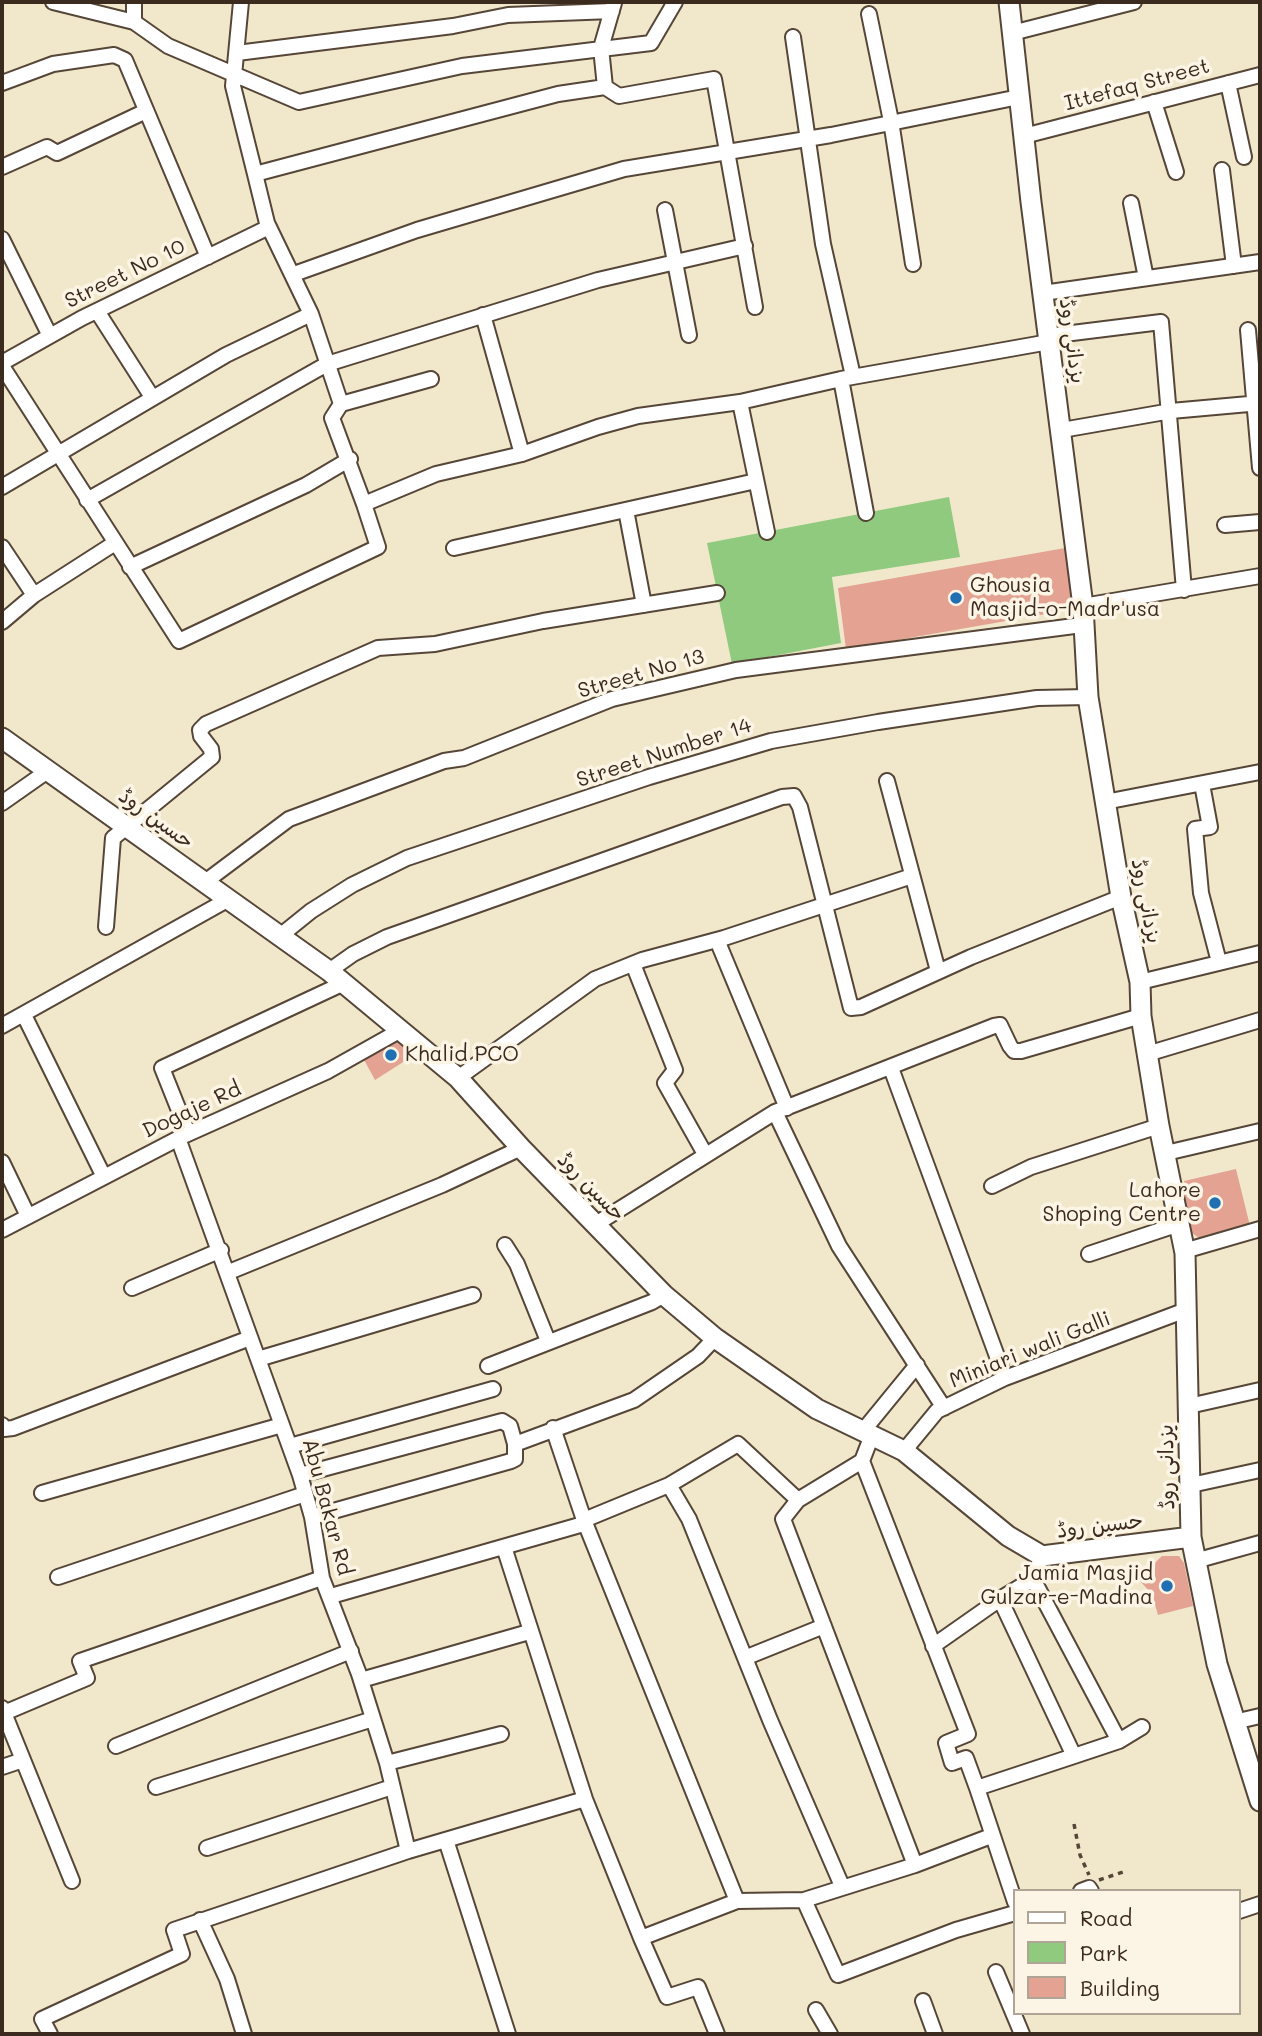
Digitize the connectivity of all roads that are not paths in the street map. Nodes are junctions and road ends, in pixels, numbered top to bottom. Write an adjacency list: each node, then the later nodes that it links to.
1 (53, 2): 9 (street)
2 (134, 2): 9 (street)
3 (240, 2): 13 (street)
4 (675, 2): 12 (street)
5 (1009, 2): 10 (street, یزدانی روڈ)
6 (1135, 2): 10 (street)
7 (613, 6): 12 (street); 13 (street)
8 (869, 14): 22 (street)
9 (134, 22): 14 (street)
10 (1012, 33): 19 (street, یزدانی روڈ)
11 (793, 37): 24 (street)
12 (601, 48): 14 (street); 18 (street)
13 (236, 53): 14 (street)
14 (232, 72): 30 (street)
15 (1260, 75): 17 (street, Ittefaq Street)
16 (2, 83): 21 (street)
17 (1228, 83): 20 (street, Ittefaq Street); 26 (street)
18 (605, 87): 25 (street); 30 (street)
19 (1019, 97): 22 (street); 23 (street, یزدانی روڈ)
20 (1154, 102): 23 (street, Ittefaq Street); 29 (street)
21 (146, 111): 27 (street); 36 (street)
22 (891, 121): 24 (street); 39 (street)
23 (1024, 136): 43 (street, یزدانی روڈ)
24 (809, 139): 25 (street); 54 (street)
25 (728, 152): 35 (street); 41 (street)
26 (1244, 157)
27 (2, 167)
28 (1222, 170): 40 (street)
29 (1176, 172)
30 (256, 174): 33 (street)
31 (1131, 203): 42 (street)
32 (664, 210): 37 (street)
33 (270, 227): 36 (street, Street No 10); 41 (street)
34 (2, 239): 50 (street)
35 (744, 246): 37 (street); 44 (street)
36 (208, 257): 45 (street, Street No 10)
37 (675, 262): 47 (street); 49 (street)
38 (1260, 262): 40 (street)
39 (914, 264)
40 (1234, 266): 42 (street)
41 (294, 274): 46 (street)
42 (1146, 278): 43 (street)
43 (1043, 293): 51 (street, یزدانی روڈ)
44 (755, 307)
45 (97, 311): 50 (street, Street No 10); 56 (street)
46 (311, 314): 52 (street); 56 (street)
47 (483, 315): 52 (street); 63 (street)
48 (1248, 330): 59 (street)
49 (689, 335)
50 (50, 336): 53 (street, Street No 10)
51 (1049, 339): 54 (street); 60 (street); 61 (street, یزدانی روڈ)
52 (327, 364): 58 (street); 68 (street)
53 (2, 365): 62 (street)
54 (847, 378): 57 (street); 71 (street)
55 (431, 379): 58 (street)
56 (152, 397): 62 (street)
57 (740, 402): 63 (street); 66 (street)
58 (341, 404): 64 (street)
59 (1257, 404): 60 (street); 65 (street)
60 (1171, 411): 61 (street); 80 (street)
61 (1062, 430): 84 (street, یزدانی روڈ)
62 (58, 454): 67 (street); 68 (street)
63 (522, 454): 69 (street)
64 (350, 459): 69 (street); 78 (street)
65 (1260, 468)
66 (756, 481): 70 (street); 74 (street)
67 (2, 487)
68 (87, 500): 75 (street)
69 (364, 504): 78 (street)
70 (626, 510): 76 (street); 83 (street)
71 (866, 513)
72 (1260, 522): 73 (street)
73 (1225, 525)
74 (767, 532)
75 (115, 543): 78 (street); 82 (street)
76 (454, 548)
77 (2, 549): 82 (street)
78 (130, 567)
79 (1260, 576): 80 (street, Street No 13)
80 (1184, 590): 84 (street, Street No 13)
81 (717, 593): 83 (street)
82 (34, 595): 85 (street)
83 (644, 605): 94 (street)
84 (1083, 615): 86 (street, یزدانی روڈ); 96 (street, Street No 13)
85 (2, 622)
86 (1088, 697): 92 (street, یزدانی روڈ); 101 (street, Street Number 14)
87 (2, 738): 88 (street, حسین روڈ)
88 (49, 770): 93 (street); 94 (street, حسین روڈ)
89 (1260, 772): 91 (street)
90 (887, 781): 95 (street)
91 (1202, 784): 92 (street); 104 (street)
92 (1105, 802): 97 (street, یزدانی روڈ)
93 (2, 803)
94 (126, 826): 96 (street, حسین روڈ); 100 (street)
95 (912, 876): 99 (street); 106 (street)
96 (205, 882): 98 (street, حسین روڈ)
97 (1121, 897): 106 (street); 108 (street, یزدانی روڈ)
98 (229, 899): 101 (street, حسین روڈ); 109 (street)
99 (824, 906): 102 (street); 106 (street); 107 (street)
100 (106, 927)
101 (280, 936): 107 (street, حسین روڈ)
102 (717, 940): 105 (street); 117 (street)
103 (1260, 953): 104 (street)
104 (1219, 962): 108 (street)
105 (634, 964): 116 (street); 123 (street)
106 (938, 971)
107 (337, 977): 113 (street, حسین روڈ); 120 (street, Abu Bakar Rd)
108 (1139, 982): 110 (street, یزدانی روڈ)
109 (24, 1015): 112 (street); 125 (street)
110 (1141, 1016): 114 (street, یزدانی روڈ); 115 (street)
111 (1260, 1020): 114 (street)
112 (2, 1026)
113 (401, 1030): 116 (street, حسین روڈ); 120 (street, Dogaje Rd)
114 (1147, 1054): 118 (street, یزدانی روڈ)
115 (891, 1069): 117 (street); 147 (street)
116 (458, 1078): 121 (street, حسین روڈ)
117 (781, 1110): 123 (street); 145 (street)
118 (1159, 1126): 122 (street, یزدانی روڈ); 126 (street)
119 (1260, 1131): 122 (street)
120 (183, 1136): 125 (street, Dogaje Rd); 133 (street, Abu Bakar Rd)
121 (521, 1148): 128 (street, حسین روڈ); 136 (street)
122 (1166, 1153): 129 (street, یزدانی روڈ)
123 (705, 1154): 128 (street)
124 (2, 1162): 127 (street)
125 (104, 1177): 127 (street, Dogaje Rd)
126 (992, 1186)
127 (28, 1216): 131 (street, Dogaje Rd)
128 (596, 1224): 139 (street, حسین روڈ)
129 (1179, 1224): 134 (street, یزدانی روڈ); 135 (street)
130 (1260, 1229): 134 (street)
131 (2, 1230)
132 (505, 1245): 143 (street)
133 (220, 1250): 136 (street, Abu Bakar Rd); 137 (street)
134 (1184, 1251): 140 (street, یزدانی روڈ)
135 (1089, 1254)
136 (229, 1272): 141 (street, Abu Bakar Rd)
137 (132, 1288)
138 (473, 1295): 144 (street)
139 (664, 1295): 142 (street, حسین روڈ); 143 (street)
140 (1186, 1310): 147 (street, Miniari wali Galli); 150 (street, یزدانی روڈ)
141 (250, 1338): 144 (street, Abu Bakar Rd); 152 (street)
142 (715, 1338): 154 (street); 155 (street, حسین روڈ)
143 (548, 1342): 146 (street)
144 (258, 1359): 153 (street, Abu Bakar Rd)
145 (917, 1365): 151 (street); 155 (street)
146 (488, 1366)
147 (1005, 1378): 151 (street, Miniari wali Galli)
148 (493, 1388): 157 (street)
149 (1260, 1390): 150 (street)
150 (1189, 1406): 162 (street, یزدانی روڈ)
151 (944, 1408): 158 (street, Miniari wali Galli)
152 (2, 1425)
153 (282, 1426): 157 (street, Abu Bakar Rd); 164 (street)
154 (553, 1428): 156 (street); 168 (street)
155 (867, 1433): 158 (street, حسین روڈ); 159 (street)
156 (515, 1444): 161 (street); 167 (street)
157 (290, 1446): 161 (street, Abu Bakar Rd)
158 (904, 1451): 172 (street, حسین روڈ)
159 (862, 1461): 166 (street); 181 (street)
160 (1260, 1470): 162 (street)
161 (300, 1475): 165 (street, Abu Bakar Rd)
162 (1191, 1485): 169 (street, یزدانی روڈ)
163 (669, 1486): 166 (street); 168 (street); 183 (street)
164 (42, 1493)
165 (305, 1494): 167 (street, Abu Bakar Rd); 174 (street)
166 (798, 1500): 179 (street)
167 (312, 1517): 175 (street, Abu Bakar Rd)
168 (584, 1520): 171 (street); 212 (street)
169 (1191, 1537): 172 (street, حسین روڈ); 173 (street, یزدانی روڈ)
170 (1260, 1544): 173 (street)
171 (503, 1547): 177 (street); 180 (street)
172 (1042, 1556): 176 (street)
173 (1195, 1561): 188 (street, یزدانی روڈ)
174 (58, 1577)
175 (323, 1578): 177 (street, Abu Bakar Rd); 185 (street)
176 (1034, 1579): 178 (street); 191 (street)
177 (331, 1596): 182 (street, Abu Bakar Rd)
178 (1000, 1599): 181 (street); 193 (street)
179 (824, 1626): 183 (street); 207 (street)
180 (529, 1632): 184 (street); 201 (street)
181 (933, 1646): 200 (street)
182 (351, 1651): 184 (street, Abu Bakar Rd); 192 (street)
183 (747, 1657): 209 (street)
184 (361, 1680): 187 (street, Abu Bakar Rd)
185 (3, 1711): 194 (street)
186 (1260, 1716): 188 (street)
187 (373, 1719): 196 (street, Abu Bakar Rd); 198 (street)
188 (1234, 1722): 195 (street, یزدانی روڈ)
189 (1142, 1727): 191 (street)
190 (500, 1734): 196 (street)
191 (1119, 1741): 193 (street)
192 (116, 1746)
193 (1074, 1756): 200 (street)
194 (23, 1760): 197 (street); 208 (street)
195 (1254, 1761): 202 (street, یزدانی روڈ)
196 (387, 1763): 199 (street, Abu Bakar Rd)
197 (2, 1767)
198 (156, 1787)
199 (391, 1787): 205 (street); 206 (street, Abu Bakar Rd)
200 (977, 1788): 203 (street)
201 (585, 1799): 204 (street); 217 (street)
202 (1260, 1801)
203 (991, 1836): 207 (street); 210 (street)
204 (446, 1840): 206 (street); 225 (street)
205 (207, 1849)
206 (408, 1851): 216 (street)
207 (915, 1865): 209 (street)
208 (72, 1881)
209 (842, 1886): 211 (street)
210 (1014, 1899)
211 (804, 1900): 212 (street); 215 (street)
212 (737, 1901): 217 (street)
213 (1260, 1904): 214 (street)
214 (1241, 1910)
215 (1014, 1913)
216 (200, 1920): 223 (street); 224 (street)
217 (641, 1938): 226 (street)
218 (996, 1972): 222 (street)
219 (923, 2001): 228 (street)
220 (816, 2010): 227 (street)
221 (1014, 2015): 229 (street)
222 (1014, 2015)
223 (50, 2034)
224 (244, 2034)
225 (508, 2034)
226 (717, 2034)
227 (830, 2034)
228 (935, 2034)
229 (1022, 2034)

